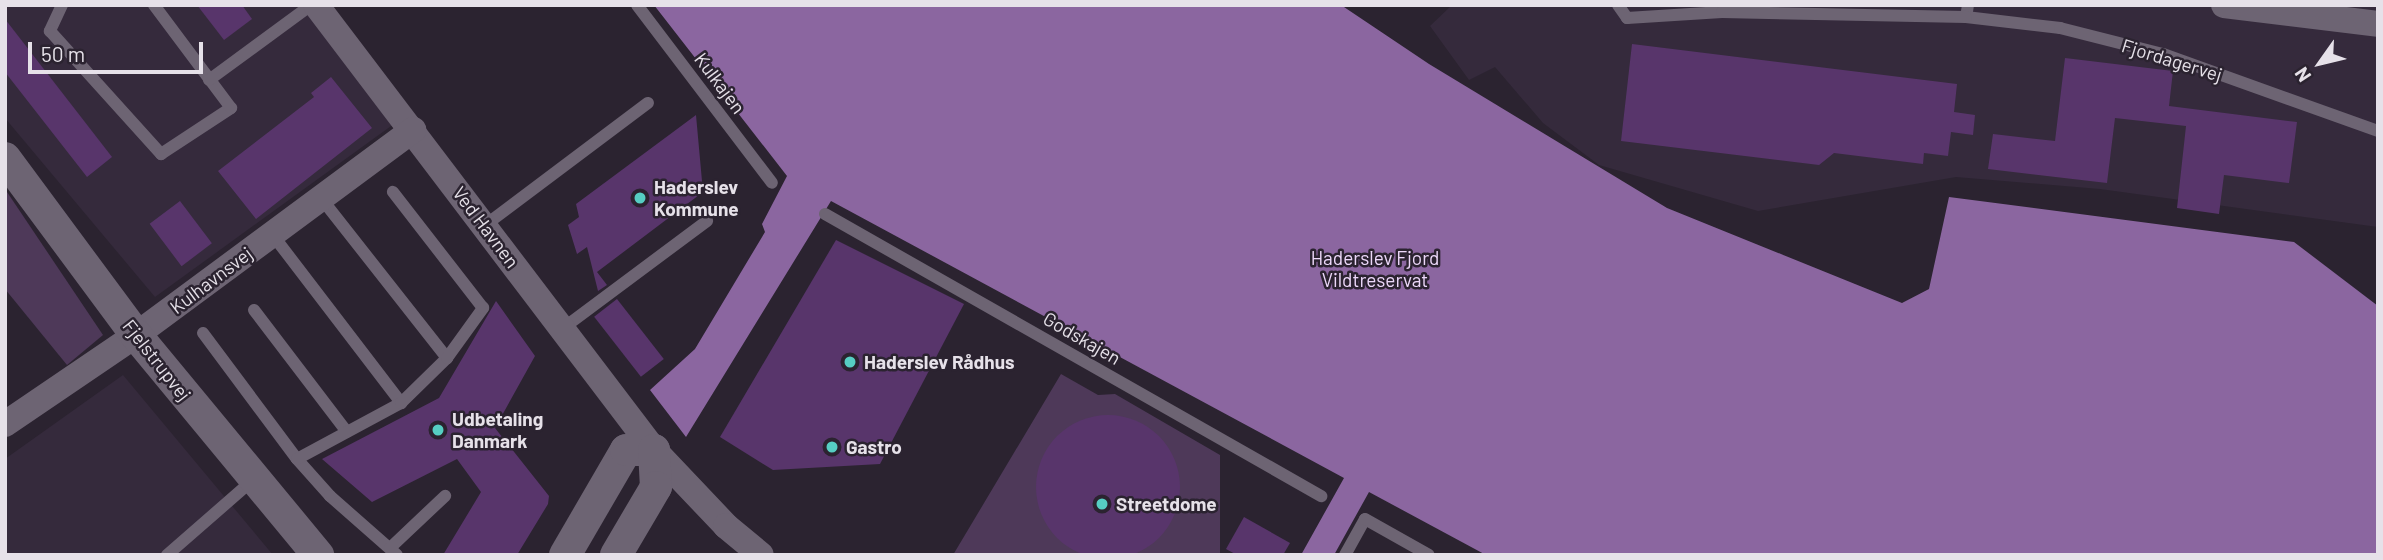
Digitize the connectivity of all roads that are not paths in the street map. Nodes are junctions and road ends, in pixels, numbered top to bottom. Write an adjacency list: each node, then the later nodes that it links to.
1 (62, 5): 10 (lane)
2 (153, 5): 10 (lane)
3 (314, 5): 10 (lane); 12 (street, Ved Havnen)
4 (637, 5): 15 (lane, Kulkajen)
5 (1618, 5): 7 (lane, Fjordagervej)
6 (2224, 5): 9 (street)
7 (1725, 9): 8 (lane, Fjordagervej)
8 (1967, 11): 13 (lane, Fjordagervej)
9 (2378, 24)
10 (209, 80)
11 (648, 103): 20 (lane)
12 (413, 130): 17 (street, Kulhavnsvej); 20 (street, Ved Havnen)
13 (2374, 130)
14 (5, 158): 25 (street, Fjelstrupvej)
15 (772, 183)
16 (393, 192): 26 (lane)
17 (321, 198): 21 (street, Kulhavnsvej); 26 (lane)
18 (825, 214): 34 (lane, Godskajen)
19 (707, 220): 23 (lane)
20 (484, 226): 23 (street, Ved Havnen)
21 (272, 234): 25 (street, Kulhavnsvej); 27 (lane)
22 (254, 310): 29 (lane)
23 (562, 329): 30 (street, Ved Havnen)
24 (203, 333): 31 (lane)
25 (136, 335): 28 (street, Kulhavnsvej); 32 (street, Fjelstrupvej)
26 (447, 358): 27 (lane)
27 (401, 403): 29 (lane)
28 (5, 424)
29 (347, 432): 31 (lane)
30 (654, 450): 38 (street); 39 (street); 40 (street, Ved Havnen)
31 (297, 458): 35 (lane)
32 (253, 480): 36 (lane); 37 (street, Fjelstrupvej)
33 (445, 496): 35 (lane)
34 (1321, 496)
35 (394, 552)
36 (167, 555)
37 (318, 555)
38 (565, 555)
39 (616, 555)
40 (761, 555)
41 (1345, 555): 42 (lane)
42 (1429, 555)

